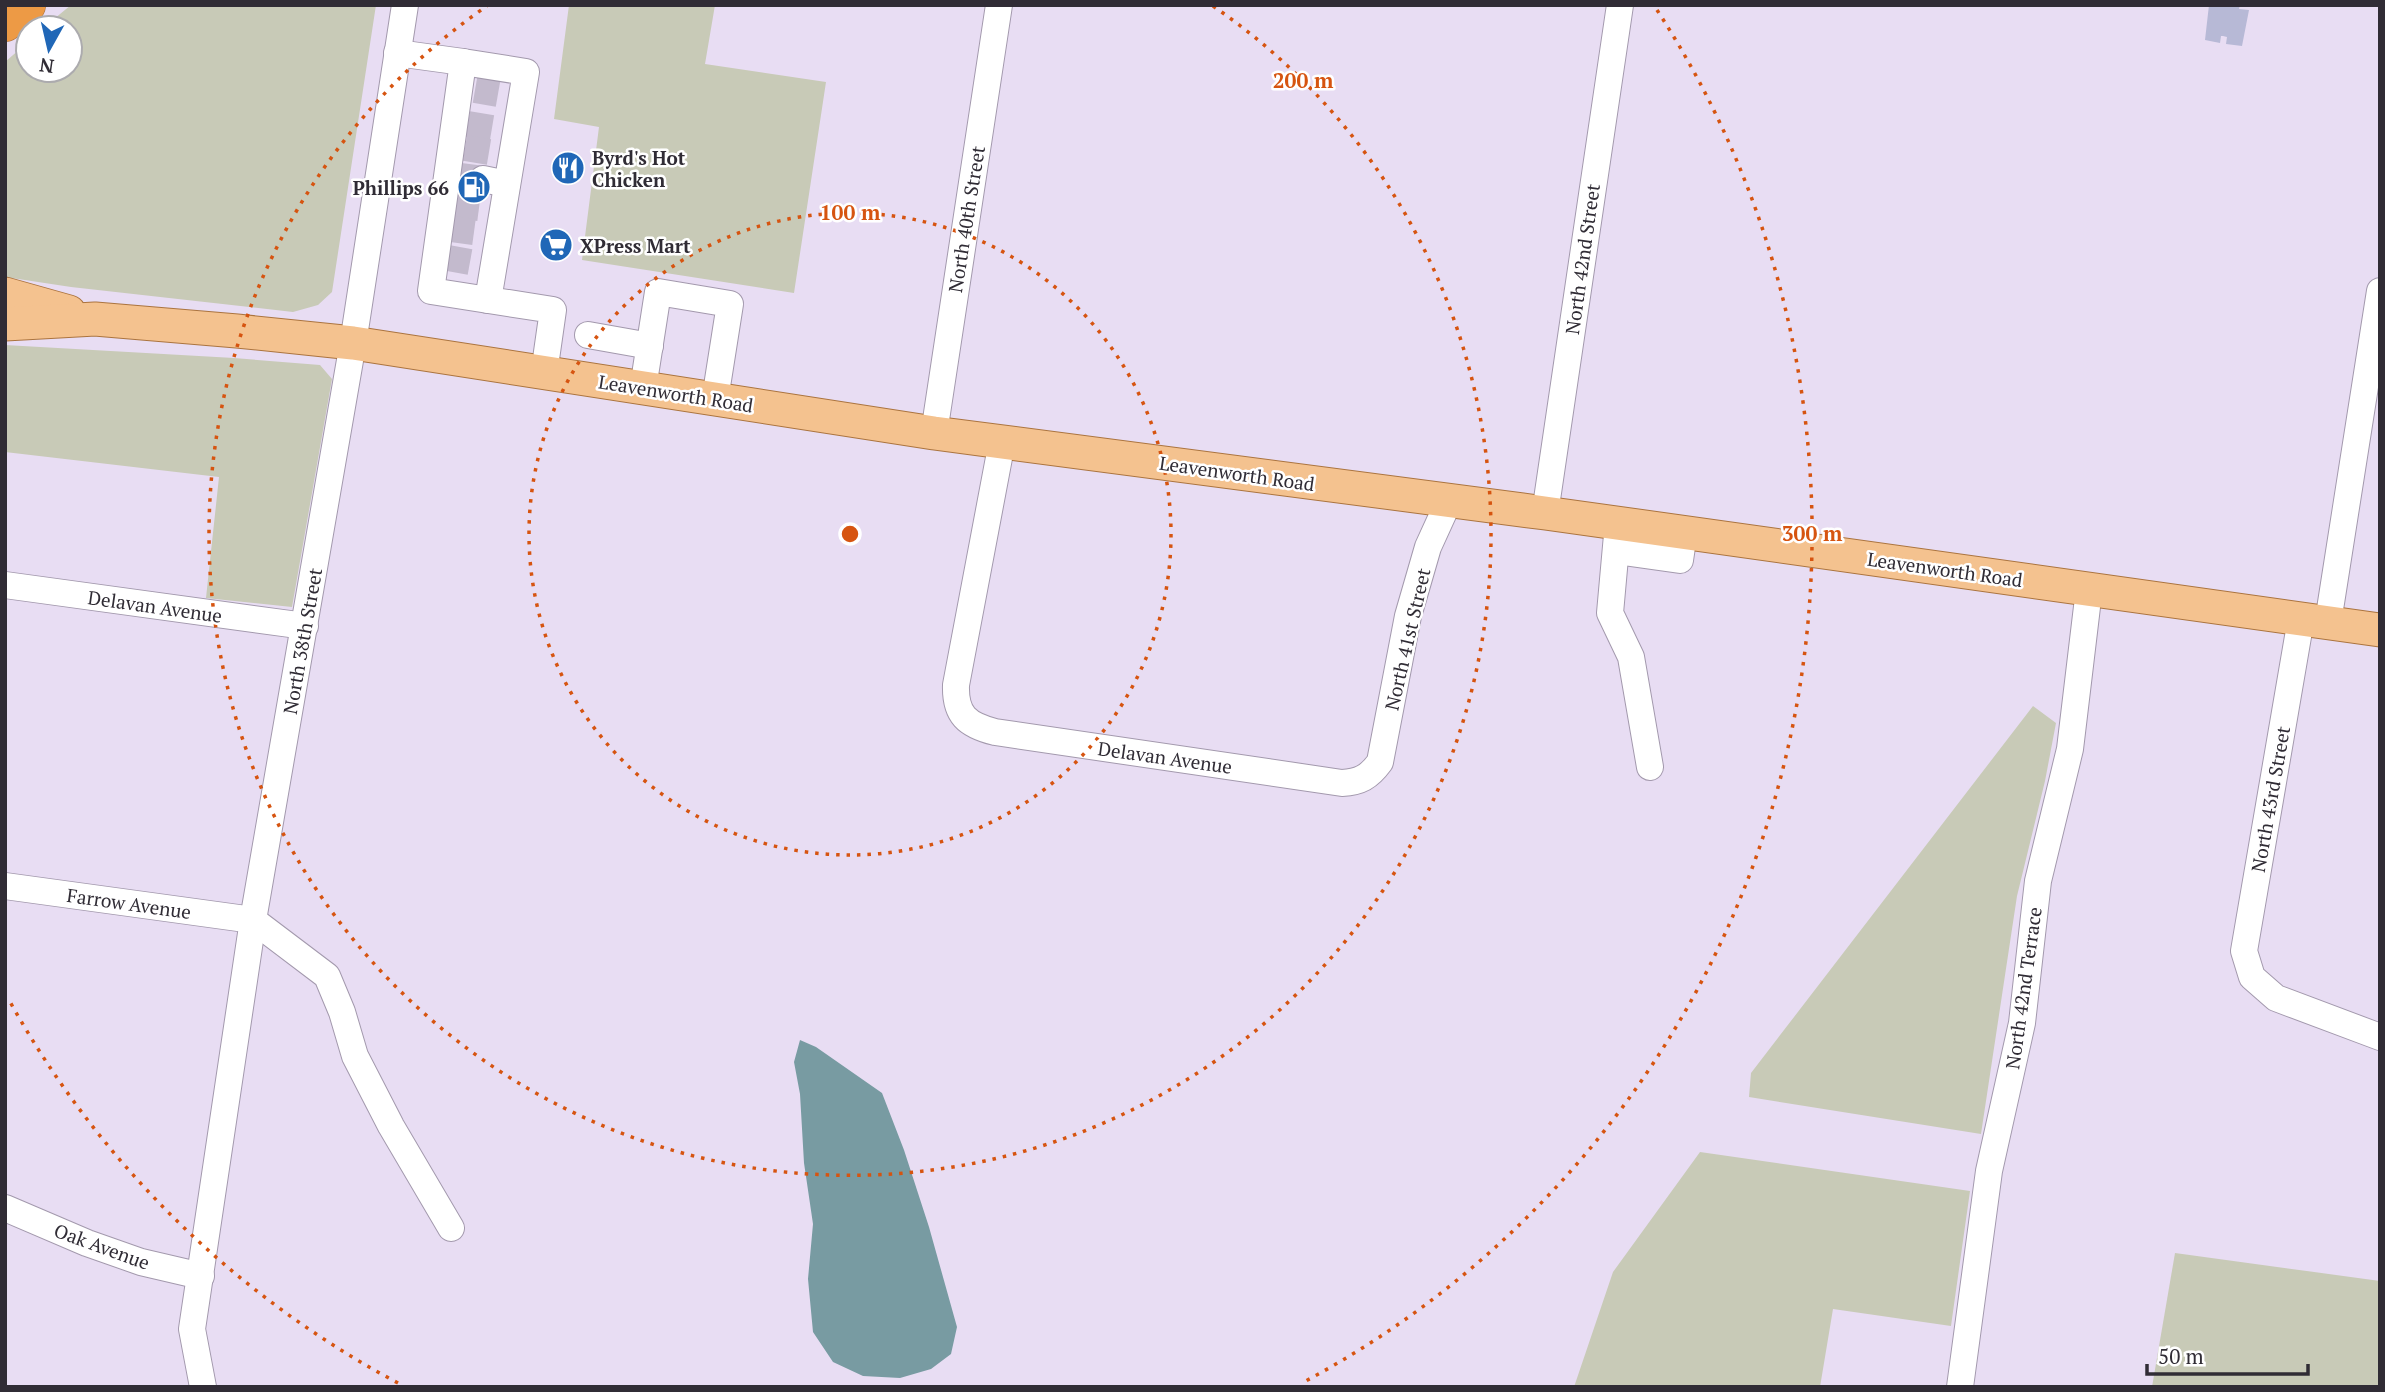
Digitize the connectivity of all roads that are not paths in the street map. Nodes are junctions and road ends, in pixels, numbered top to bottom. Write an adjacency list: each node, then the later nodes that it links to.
1 (27, 5): 5 (highway)
2 (405, 5): 6 (street, North 38th Street)
3 (999, 5): 23 (street, North 40th Street)
4 (1620, 5): 26 (street, North 42nd Street)
5 (5, 23)
6 (397, 53): 7 (street); 18 (street, North 38th Street)
7 (483, 86): 8 (street); 8 (street)
8 (481, 138): 9 (street); 9 (street)
9 (474, 178): 10 (street); 10 (street)
10 (468, 219): 11 (street); 11 (street)
11 (462, 260): 14 (street); 14 (street)
12 (2380, 291): 30 (street, North 43rd Street)
13 (5, 295): 15 (main road, Leavenworth Road)
14 (488, 300): 20 (street)
15 (95, 319): 16 (main road, Leavenworth Road); 18 (main road, Leavenworth Road)
16 (5, 324)
17 (588, 335): 19 (street)
18 (353, 343): 20 (main road, Leavenworth Road); 31 (street, North 38th Street)
19 (650, 346): 21 (street); 22 (street)
20 (544, 373): 21 (main road, Leavenworth Road)
21 (643, 388): 22 (main road, Leavenworth Road)
22 (715, 399): 23 (main road, Leavenworth Road)
23 (934, 433): 24 (main road, Leavenworth Road)
24 (1002, 442): 25 (main road, Leavenworth Road); 34 (street, Delavan Avenue)
25 (1449, 501): 26 (main road, Leavenworth Road); 34 (street, North 41st Street)
26 (1545, 513): 27 (main road, Leavenworth Road)
27 (1617, 537): 29 (main road, Leavenworth Road); 33 (street)
28 (5, 585): 31 (street, Delavan Avenue)
29 (2089, 590): 30 (main road, Leavenworth Road); 44 (street, North 42nd Terrace)
30 (2314, 621): 32 (main road, Leavenworth Road); 37 (street, North 43rd Street)
31 (305, 626): 36 (street, North 38th Street)
32 (2380, 630)
33 (1650, 767)
34 (1368, 776)
35 (5, 886): 36 (street, Farrow Avenue)
36 (253, 920): 39 (street); 40 (street, North 38th Street)
37 (2380, 1037)
38 (5, 1208): 40 (street, Oak Avenue)
39 (451, 1228)
40 (201, 1276): 41 (street, North 38th Street)
41 (196, 1358): 42 (street); 43 (street)
42 (188, 1387)
43 (203, 1387)
44 (1960, 1387)

